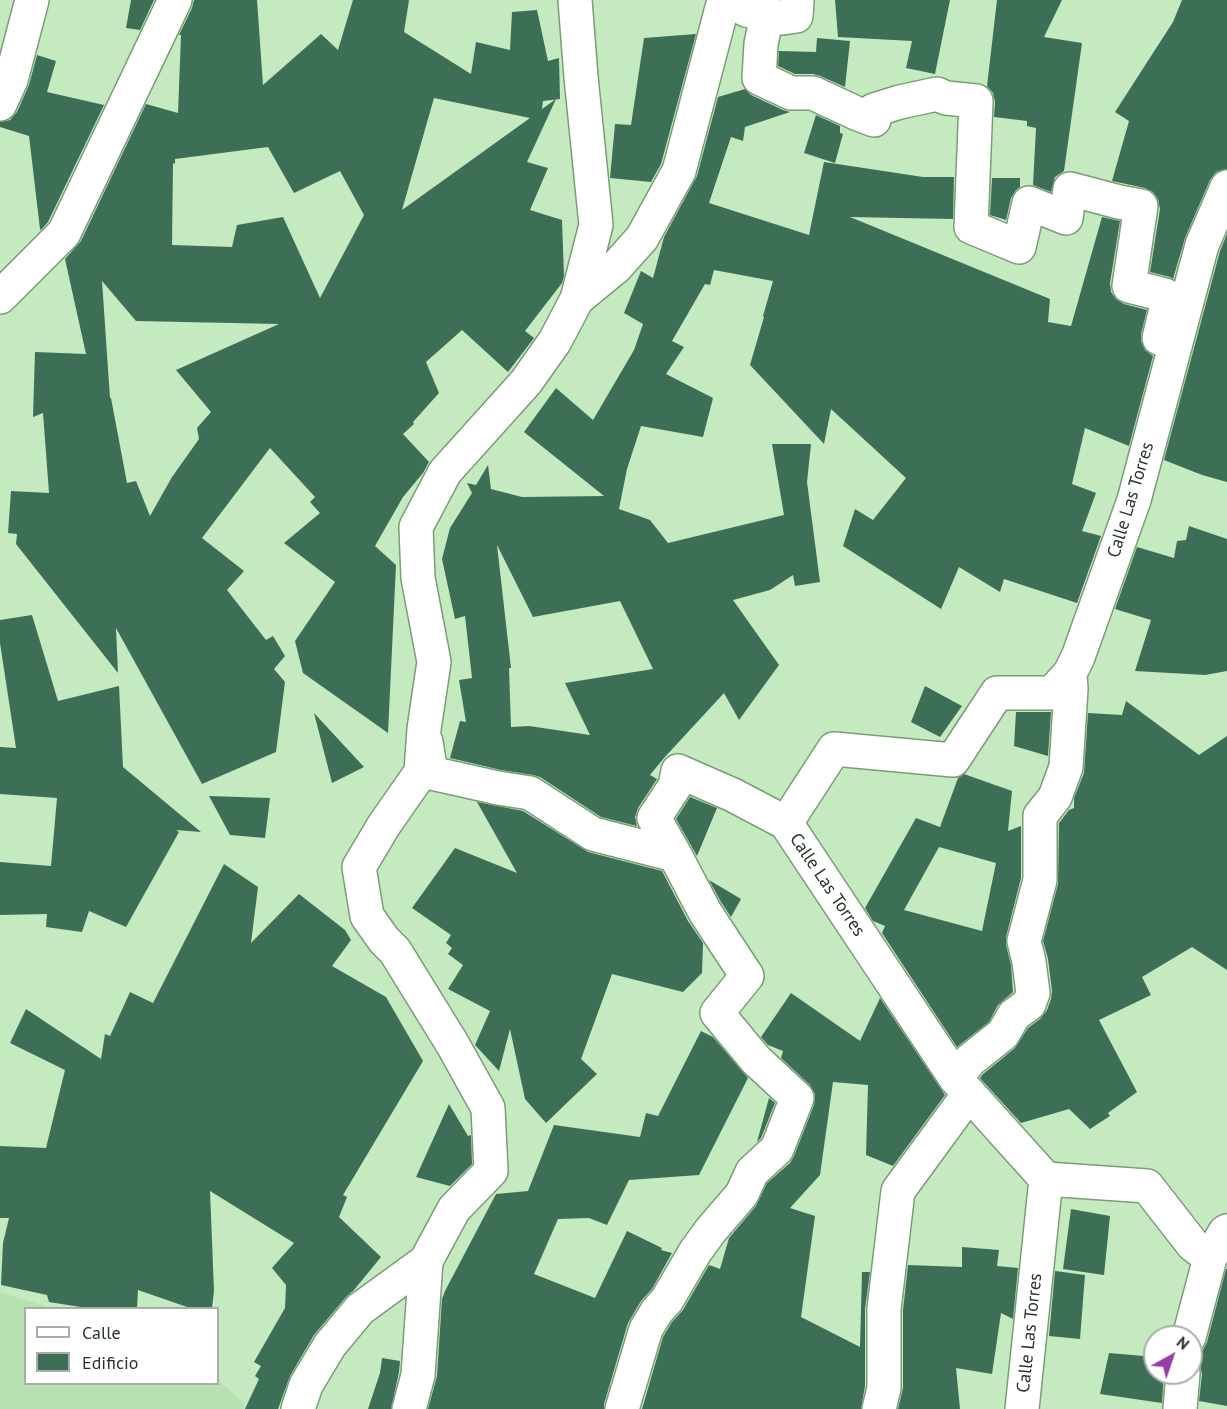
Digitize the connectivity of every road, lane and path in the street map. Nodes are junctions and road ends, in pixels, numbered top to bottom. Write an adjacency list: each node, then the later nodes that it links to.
1 (32, 0): 7 (street)
2 (175, 0): 9 (street)
3 (575, 0): 10 (street)
4 (797, 0): 6 (street)
5 (723, 3): 6 (street); 10 (street)
6 (767, 15): 11 (street)
7 (0, 104)
8 (1227, 187): 11 (street, Calle Las Torres)
9 (0, 297)
10 (577, 300): 13 (street)
11 (1175, 345): 12 (street, Calle Las Torres)
12 (1070, 673): 14 (street, Calle Las Torres); 16 (street)
13 (424, 729): 15 (street); 19 (street)
14 (786, 823): 15 (street); 16 (street, Calle Las Torres)
15 (675, 855): 24 (street)
16 (963, 1086): 17 (street, Calle Las Torres); 25 (street)
17 (1046, 1179): 18 (street); 26 (street, Calle Las Torres)
18 (1219, 1245): 20 (street)
19 (426, 1261): 22 (street); 23 (street)
20 (1193, 1325)
21 (1182, 1385): 27 (street)
22 (298, 1409)
23 (409, 1409)
24 (622, 1409)
25 (879, 1409)
26 (1022, 1409)
27 (1180, 1409)

